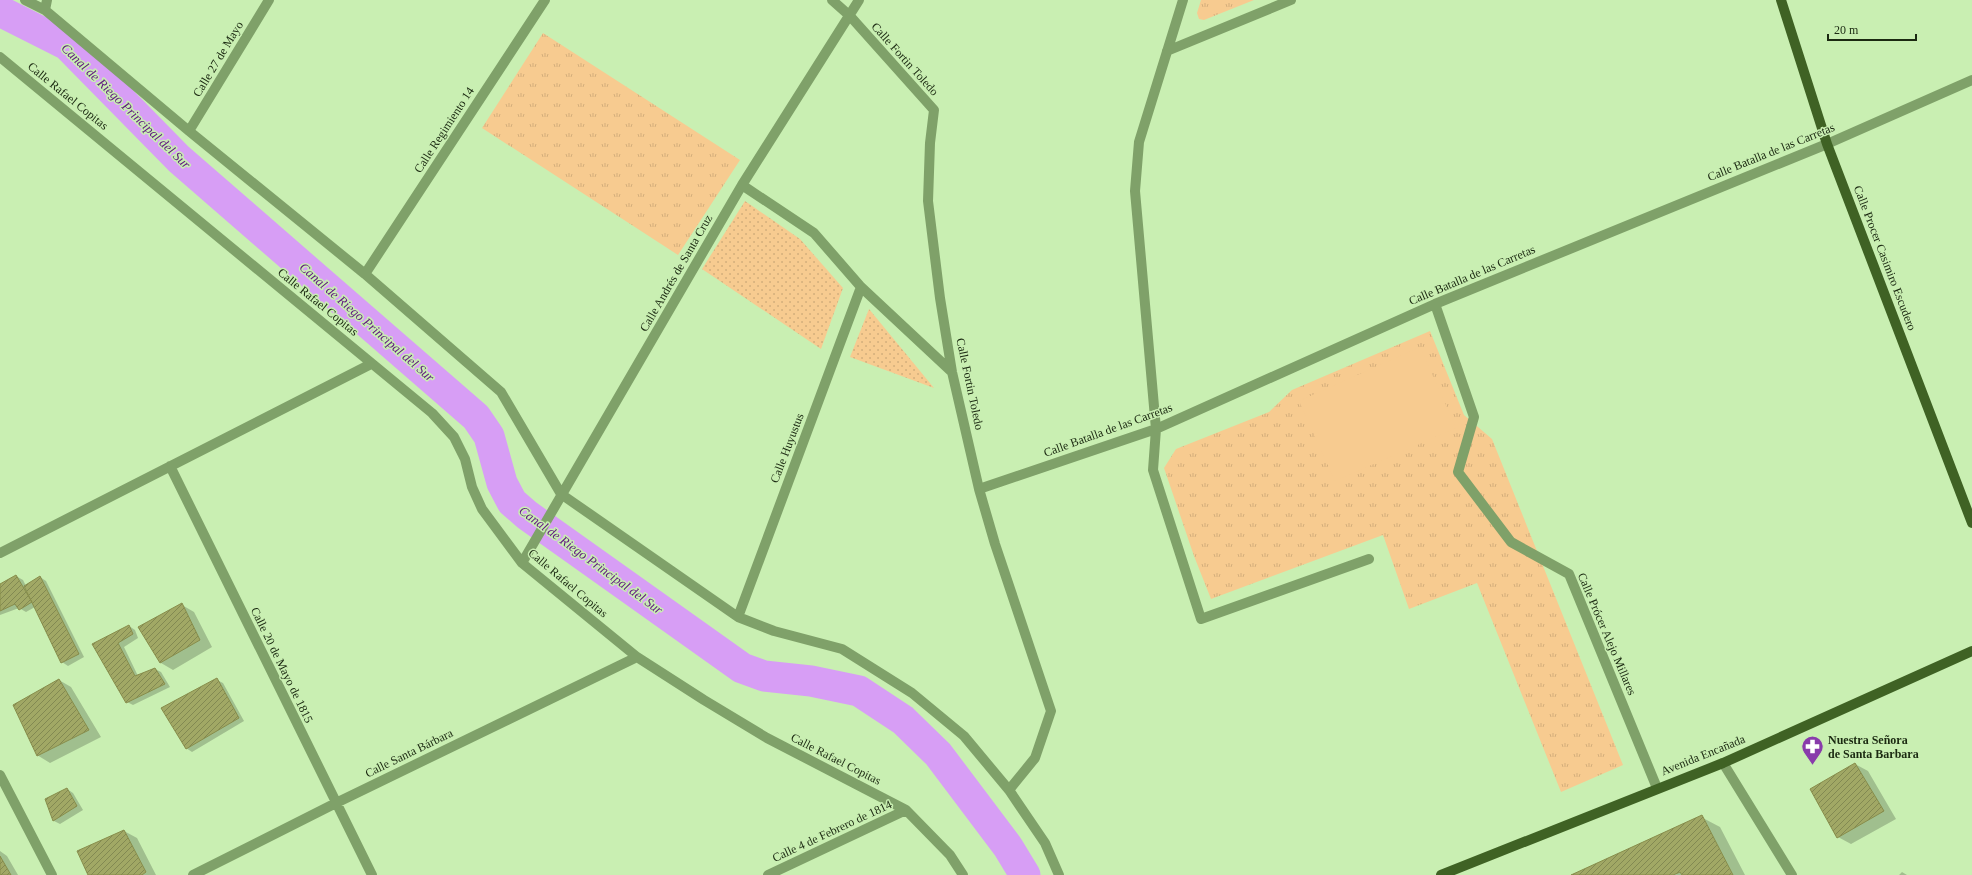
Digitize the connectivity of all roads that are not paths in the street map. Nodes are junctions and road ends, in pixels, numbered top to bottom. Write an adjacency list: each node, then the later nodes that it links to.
1 (25, 0): 9 (street)
2 (269, 0): 14 (street, Calle 27 de Mayo)
3 (545, 0): 17 (street, Calle Regimiento 14)
4 (832, 0): 10 (street, Calle Fortin Toledo)
5 (859, 0): 10 (street, Calle Andrés de Santa Cruz)
6 (1183, 0): 11 (street)
7 (1291, 0): 11 (street)
8 (1782, 0): 15 (main road, Calle Procer Casimiro Escudero)
9 (46, 5): 14 (street)
10 (850, 16): 16 (street, Calle Andrés de Santa Cruz); 21 (street, Calle Fortin Toledo)
11 (1167, 51): 22 (street)
12 (0, 57): 20 (street, Calle Rafael Copitas)
13 (1972, 80): 15 (street, Calle Batalla de las Carretas)
14 (189, 131): 17 (street)
15 (1827, 144): 19 (street, Calle Batalla de las Carretas); 26 (main road, Calle Procer Casimiro Escudero)
16 (742, 185): 18 (street); 25 (street, Calle Andrés de Santa Cruz)
17 (365, 274): 25 (street)
18 (861, 287): 21 (street); 30 (street, Calle Huyustus)
19 (1435, 304): 22 (street, Calle Batalla de las Carretas); 35 (street, Calle Prócer Alejo Millares)
20 (371, 364): 23 (street); 29 (street, Calle Rafael Copitas)
21 (952, 372): 24 (street, Calle Fortin Toledo)
22 (1156, 429): 24 (street, Calle Batalla de las Carretas); 28 (street)
23 (170, 466): 27 (street); 37 (street, Calle 20 de Mayo de 1815)
24 (980, 489): 36 (street, Calle Fortin Toledo)
25 (561, 494): 29 (street, Calle Andrés de Santa Cruz); 30 (street)
26 (1972, 524)
27 (0, 553)
28 (1369, 559)
29 (522, 563): 32 (street, Calle Rafael Copitas)
30 (738, 617): 36 (street)
31 (1972, 651): 33 (main road, Avenida Encañada)
32 (637, 657): 37 (street, Calle Santa Bárbara); 38 (street, Calle Rafael Copitas)
33 (1723, 763): 35 (main road, Avenida Encañada); 46 (street)
34 (0, 775): 39 (street)
35 (1658, 788): 45 (main road, Avenida Encañada)
36 (1008, 790): 44 (street)
37 (336, 803): 40 (street, Calle Santa Bárbara); 41 (street, Calle 20 de Mayo de 1815)
38 (906, 810): 42 (street, Calle 4 de Febrero de 1814); 43 (street, Calle Rafael Copitas)
39 (52, 875)
40 (193, 875)
41 (372, 875)
42 (768, 875)
43 (962, 875)
44 (1059, 875)
45 (1440, 875)
46 (1792, 875)

